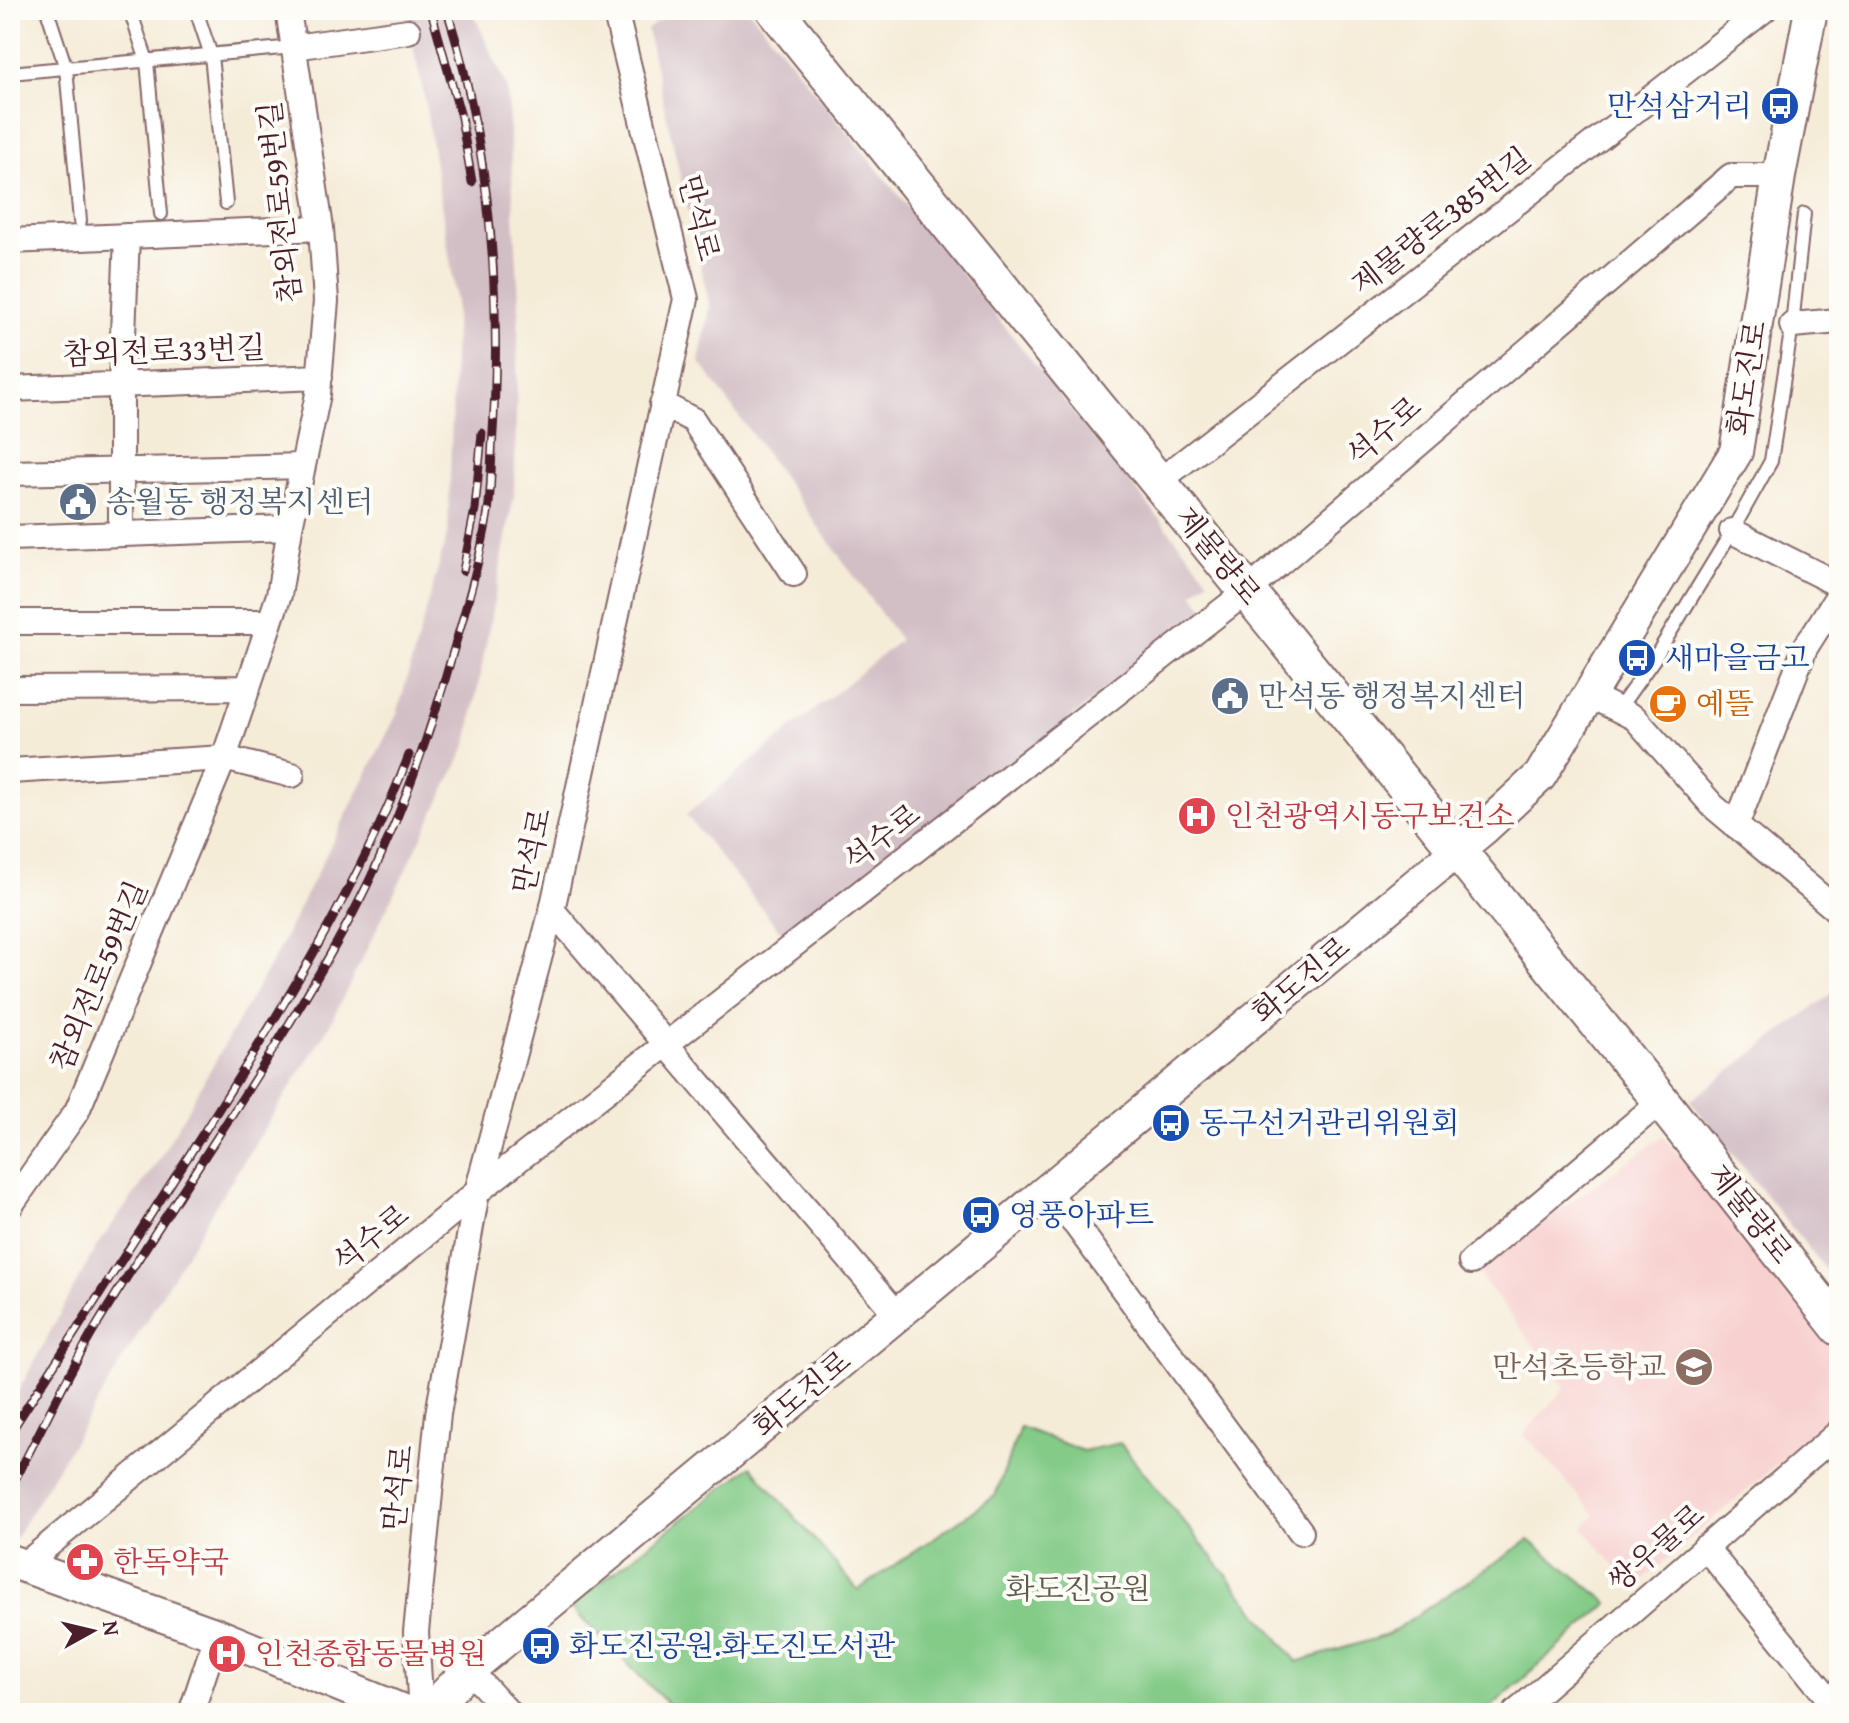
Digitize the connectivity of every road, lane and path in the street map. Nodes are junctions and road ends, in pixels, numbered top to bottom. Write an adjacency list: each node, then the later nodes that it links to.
1 (47, 10): 13 (lane)
2 (130, 10): 12 (lane)
3 (196, 10): 11 (lane)
4 (288, 10): 10 (street, 참외전로59번길)
5 (615, 10): 28 (street, 만석로)
6 (775, 10): 32 (main road, 제물량로)
7 (1764, 10): 32 (street, 제물량로385번길)
8 (1811, 10): 15 (street, 화도진로)
9 (408, 31): 10 (street)
10 (294, 47): 11 (lane); 20 (street, 참외전로59번길)
11 (211, 55): 12 (lane); 16 (lane)
12 (147, 61): 13 (lane); 17 (lane)
13 (66, 68): 14 (lane); 19 (lane)
14 (10, 73)
15 (1779, 176): 39 (street, 석수로); 45 (street, 화도진로)
16 (226, 203)
17 (161, 214)
18 (1804, 214): 24 (lane)
19 (80, 221)
20 (321, 228): 21 (street); 25 (street, 참외전로59번길)
21 (127, 236): 22 (street); 26 (street)
22 (10, 241)
23 (1839, 321): 24 (street)
24 (1792, 325): 34 (lane)
25 (320, 377): 26 (street, 참외전로33번길); 29 (street, 참외전로59번길)
26 (121, 384): 27 (street, 참외전로33번길); 30 (street)
27 (10, 389)
28 (662, 404): 37 (street); 51 (street, 만석로)
29 (303, 466): 30 (street); 33 (street, 참외전로59번길)
30 (120, 472): 31 (street); 35 (street)
31 (10, 473)
32 (1158, 482): 39 (main road, 제물량로)
33 (290, 528): 35 (street); 42 (street, 참외전로59번길)
34 (1732, 531): 38 (street); 45 (lane)
35 (121, 534): 36 (street)
36 (10, 538)
37 (794, 574)
38 (1839, 585)
39 (1246, 592): 50 (main road, 제물량로); 53 (street, 석수로)
40 (1839, 594): 49 (street)
41 (10, 622): 42 (street)
42 (270, 622): 43 (street, 참외전로59번길)
43 (248, 688): 44 (street); 46 (street, 참외전로59번길)
44 (10, 689)
45 (1604, 703): 49 (street); 50 (street, 화도진로)
46 (224, 758): 47 (street); 48 (street); 57 (street, 참외전로59번길)
47 (10, 771)
48 (292, 775)
49 (1736, 826): 52 (street)
50 (1457, 851): 54 (main road, 제물량로); 55 (street, 화도진로)
51 (552, 910): 53 (street); 56 (street, 만석로)
52 (1839, 912)
53 (666, 1047): 56 (street, 석수로); 59 (street)
54 (1661, 1101): 58 (street); 60 (main road, 제물량로)
55 (1046, 1191): 59 (street, 화도진로); 62 (street)
56 (477, 1192): 64 (street, 석수로); 70 (street, 만석로)
57 (10, 1206)
58 (1471, 1262)
59 (897, 1315): 66 (street, 화도진로)
60 (1839, 1327)
61 (1839, 1432): 63 (street, 쌍우물로)
62 (1301, 1532)
63 (1705, 1547): 67 (street); 72 (street, 쌍우물로)
64 (14, 1572): 65 (street)
65 (217, 1635): 68 (street); 69 (street)
66 (469, 1670): 70 (street, 화도진로); 71 (street)
67 (1838, 1712)
68 (191, 1713)
69 (408, 1713)
70 (424, 1713)
71 (509, 1713)
72 (1515, 1713)

